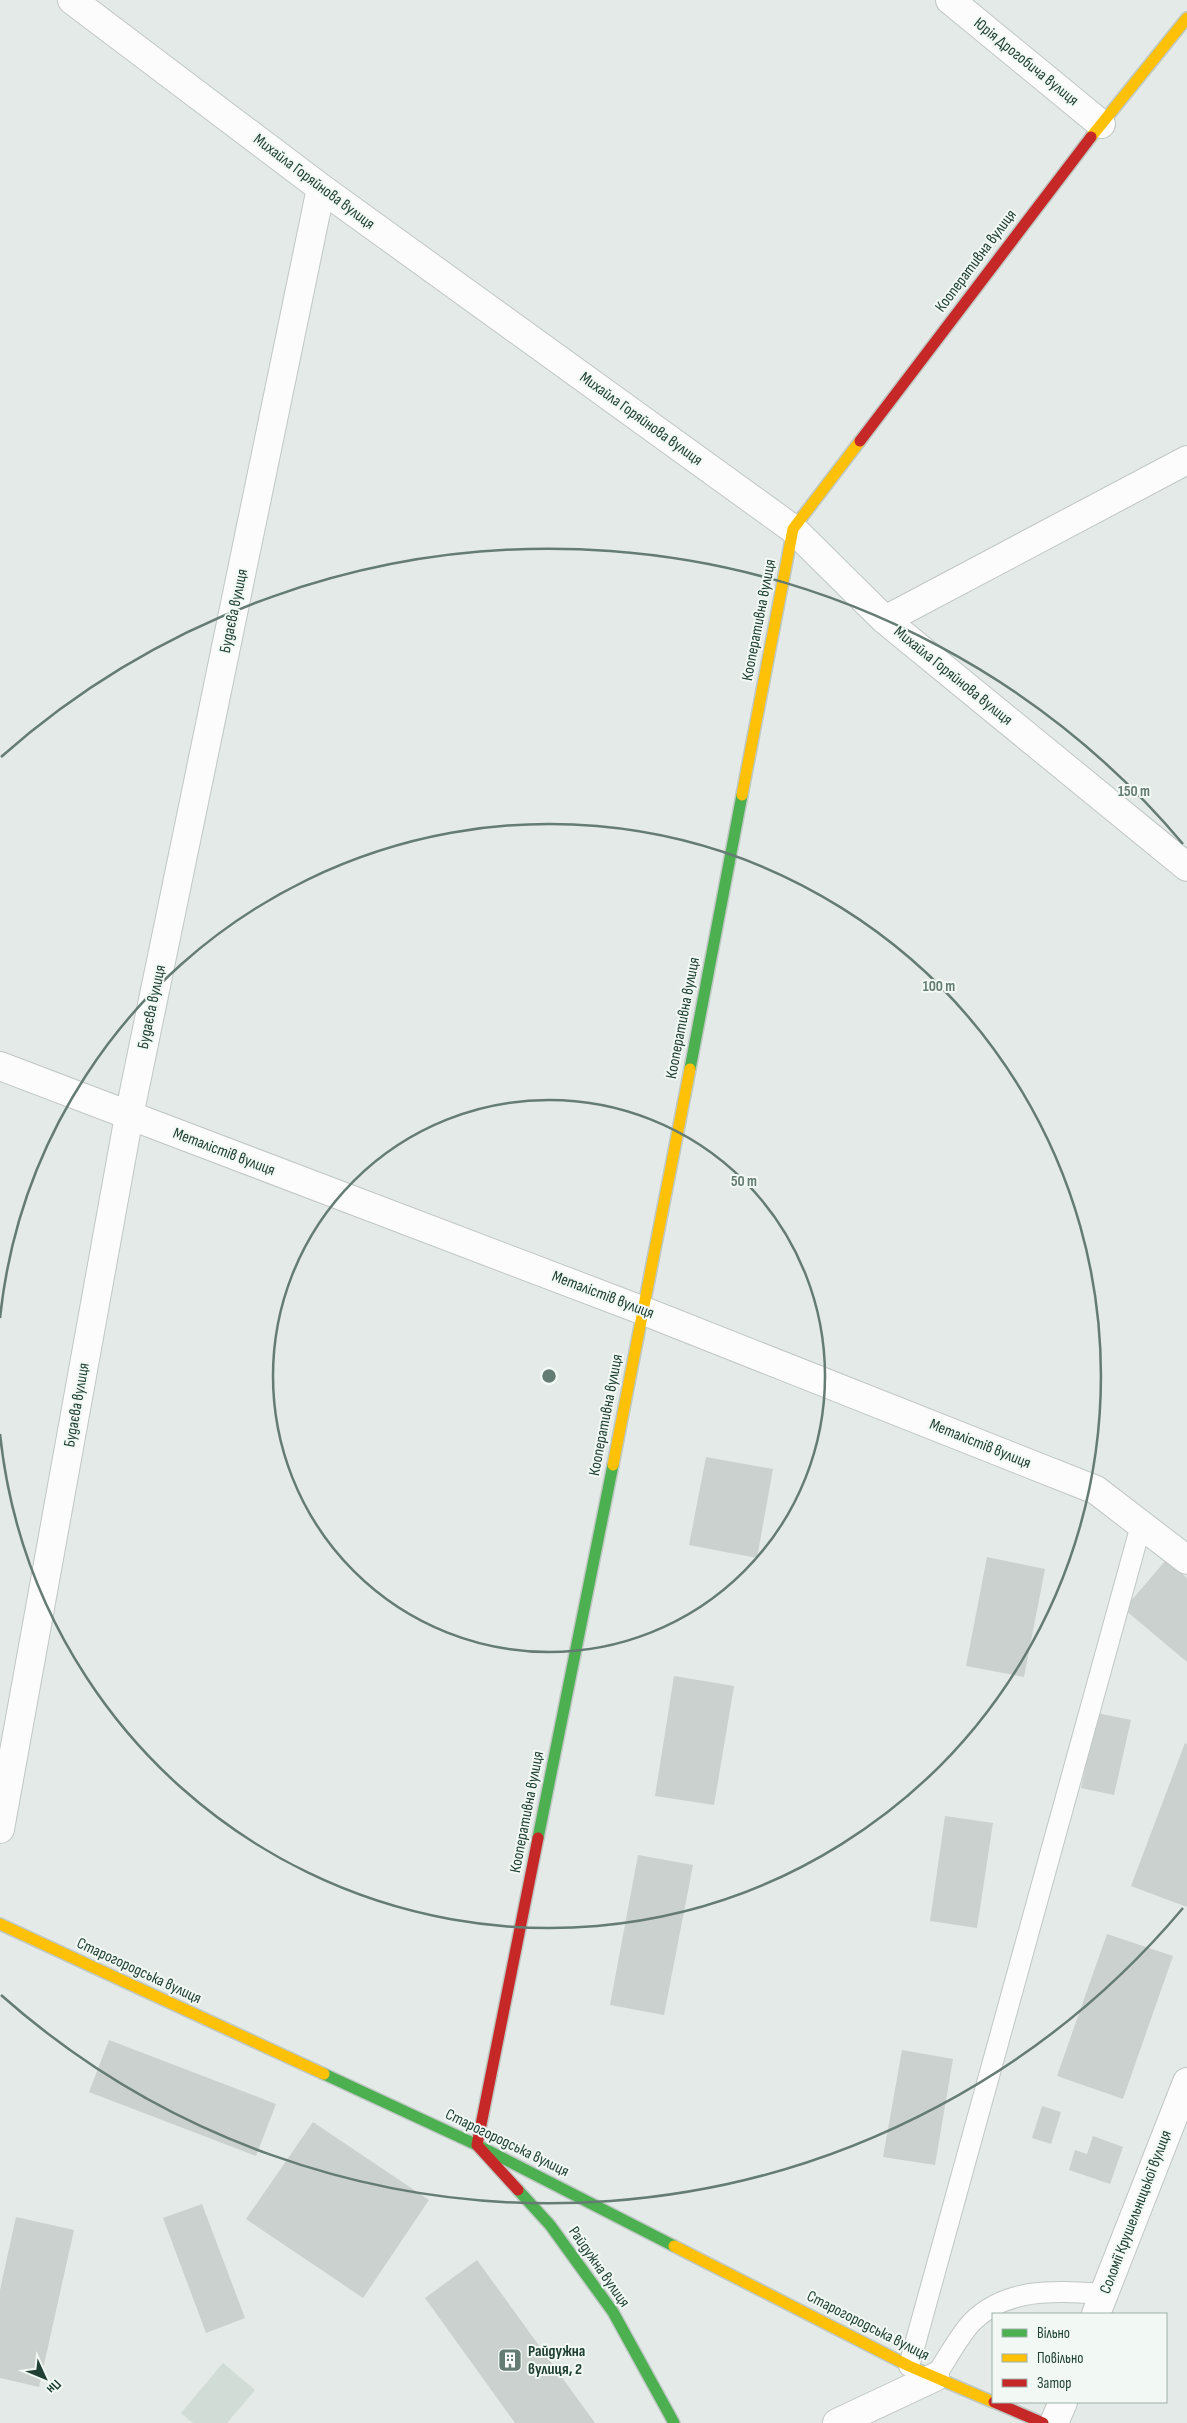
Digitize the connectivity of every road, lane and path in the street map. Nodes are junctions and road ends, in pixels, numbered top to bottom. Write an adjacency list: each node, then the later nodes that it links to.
1 (72, 0): 5 (street, Михайла Горяйнова вулиця)
2 (950, 0): 4 (street, Юрія Дрогобича вулиця)
3 (1187, 18): 4 (street, Кооперативна вулиця)
4 (1101, 124): 7 (street, Кооперативна вулиця)
5 (321, 188): 7 (street, Михайла Горяйнова вулиця); 11 (street, Будаєва вулиця)
6 (1187, 460): 8 (street)
7 (793, 529): 8 (street, Михайла Горяйнова вулиця); 12 (street, Кооперативна вулиця)
8 (885, 620): 9 (street, Михайла Горяйнова вулиця)
9 (1187, 867)
10 (0, 1066): 11 (street, Металістів вулиця)
11 (129, 1116): 12 (street, Металістів вулиця); 15 (street, Будаєва вулиця)
12 (644, 1311): 13 (street, Металістів вулиця); 18 (street, Кооперативна вулиця)
13 (1141, 1525): 14 (street, Металістів вулиця); 20 (lane)
14 (1187, 1560)
15 (0, 1829)
16 (0, 1924): 18 (street, Старогородська вулиця)
17 (1187, 2082): 19 (street, Соломії Крушельницької вулиця)
18 (477, 2145): 20 (street, Старогородська вулиця); 25 (street, Райдужна вулиця)
19 (1100, 2304): 21 (lane)
20 (909, 2366): 21 (street, Старогородська вулиця)
21 (935, 2377): 22 (street, Старогородська вулиця); 26 (street)
22 (992, 2401)
23 (996, 2403): 27 (street, Старогородська вулиця)
24 (1063, 2403): 28 (street)
25 (674, 2423)
26 (836, 2423)
27 (1043, 2423)
28 (1054, 2423)

